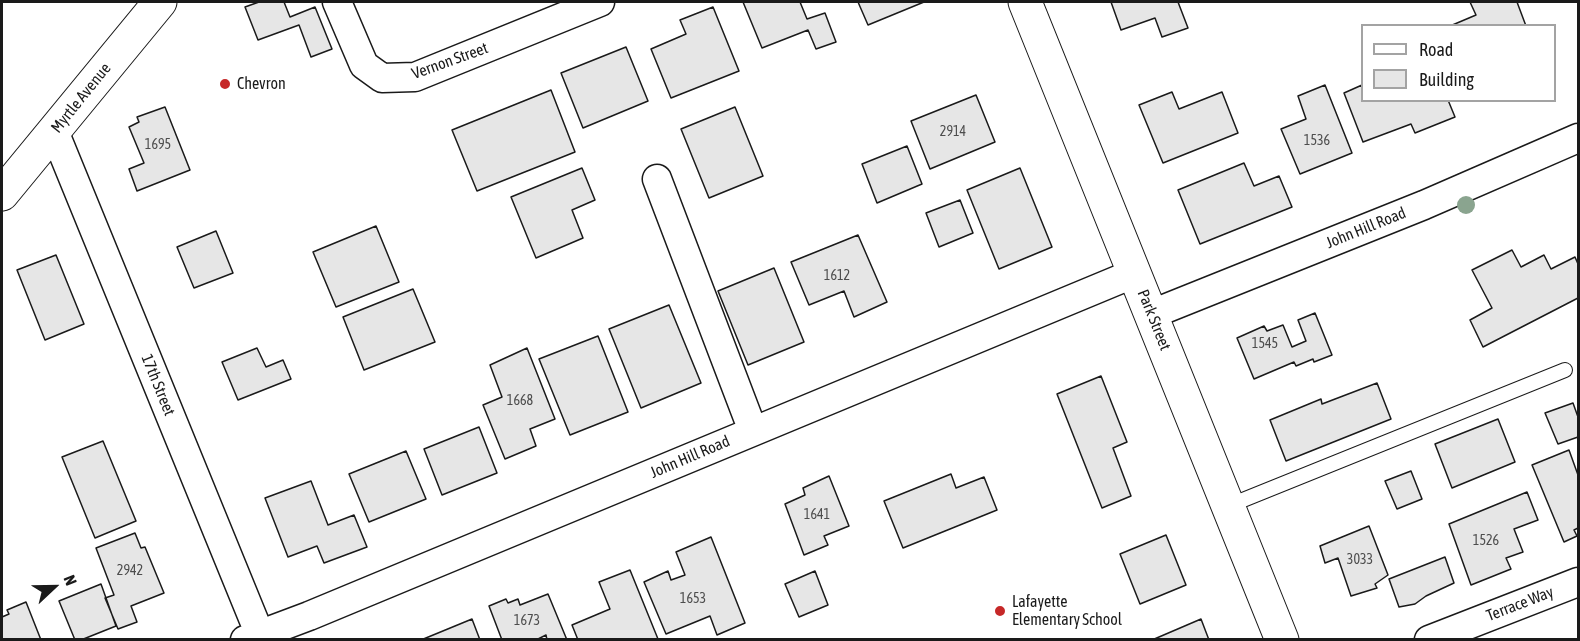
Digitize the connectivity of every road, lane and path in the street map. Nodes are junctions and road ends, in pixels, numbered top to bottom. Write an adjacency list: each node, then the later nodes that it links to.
1 (337, 2): 2 (street, Vernon Street)
2 (600, 2)
3 (1025, 2): 9 (street, Park Street)
4 (149, 5): 5 (street, Myrtle Avenue)
5 (54, 131): 8 (street, Myrtle Avenue); 15 (street, 17th Street)
6 (1578, 138): 10 (street, John Hill Road)
7 (657, 179): 12 (street)
8 (2, 194)
9 (1135, 273): 10 (street, Park Street); 12 (street, John Hill Road)
10 (1152, 314): 13 (street, Park Street)
11 (1565, 370): 13 (lane)
12 (753, 431): 15 (street, John Hill Road)
13 (1228, 506): 16 (street, Park Street)
14 (1578, 582): 17 (street, Terrace Way)
15 (256, 638)
16 (1282, 639)
17 (1429, 639)

